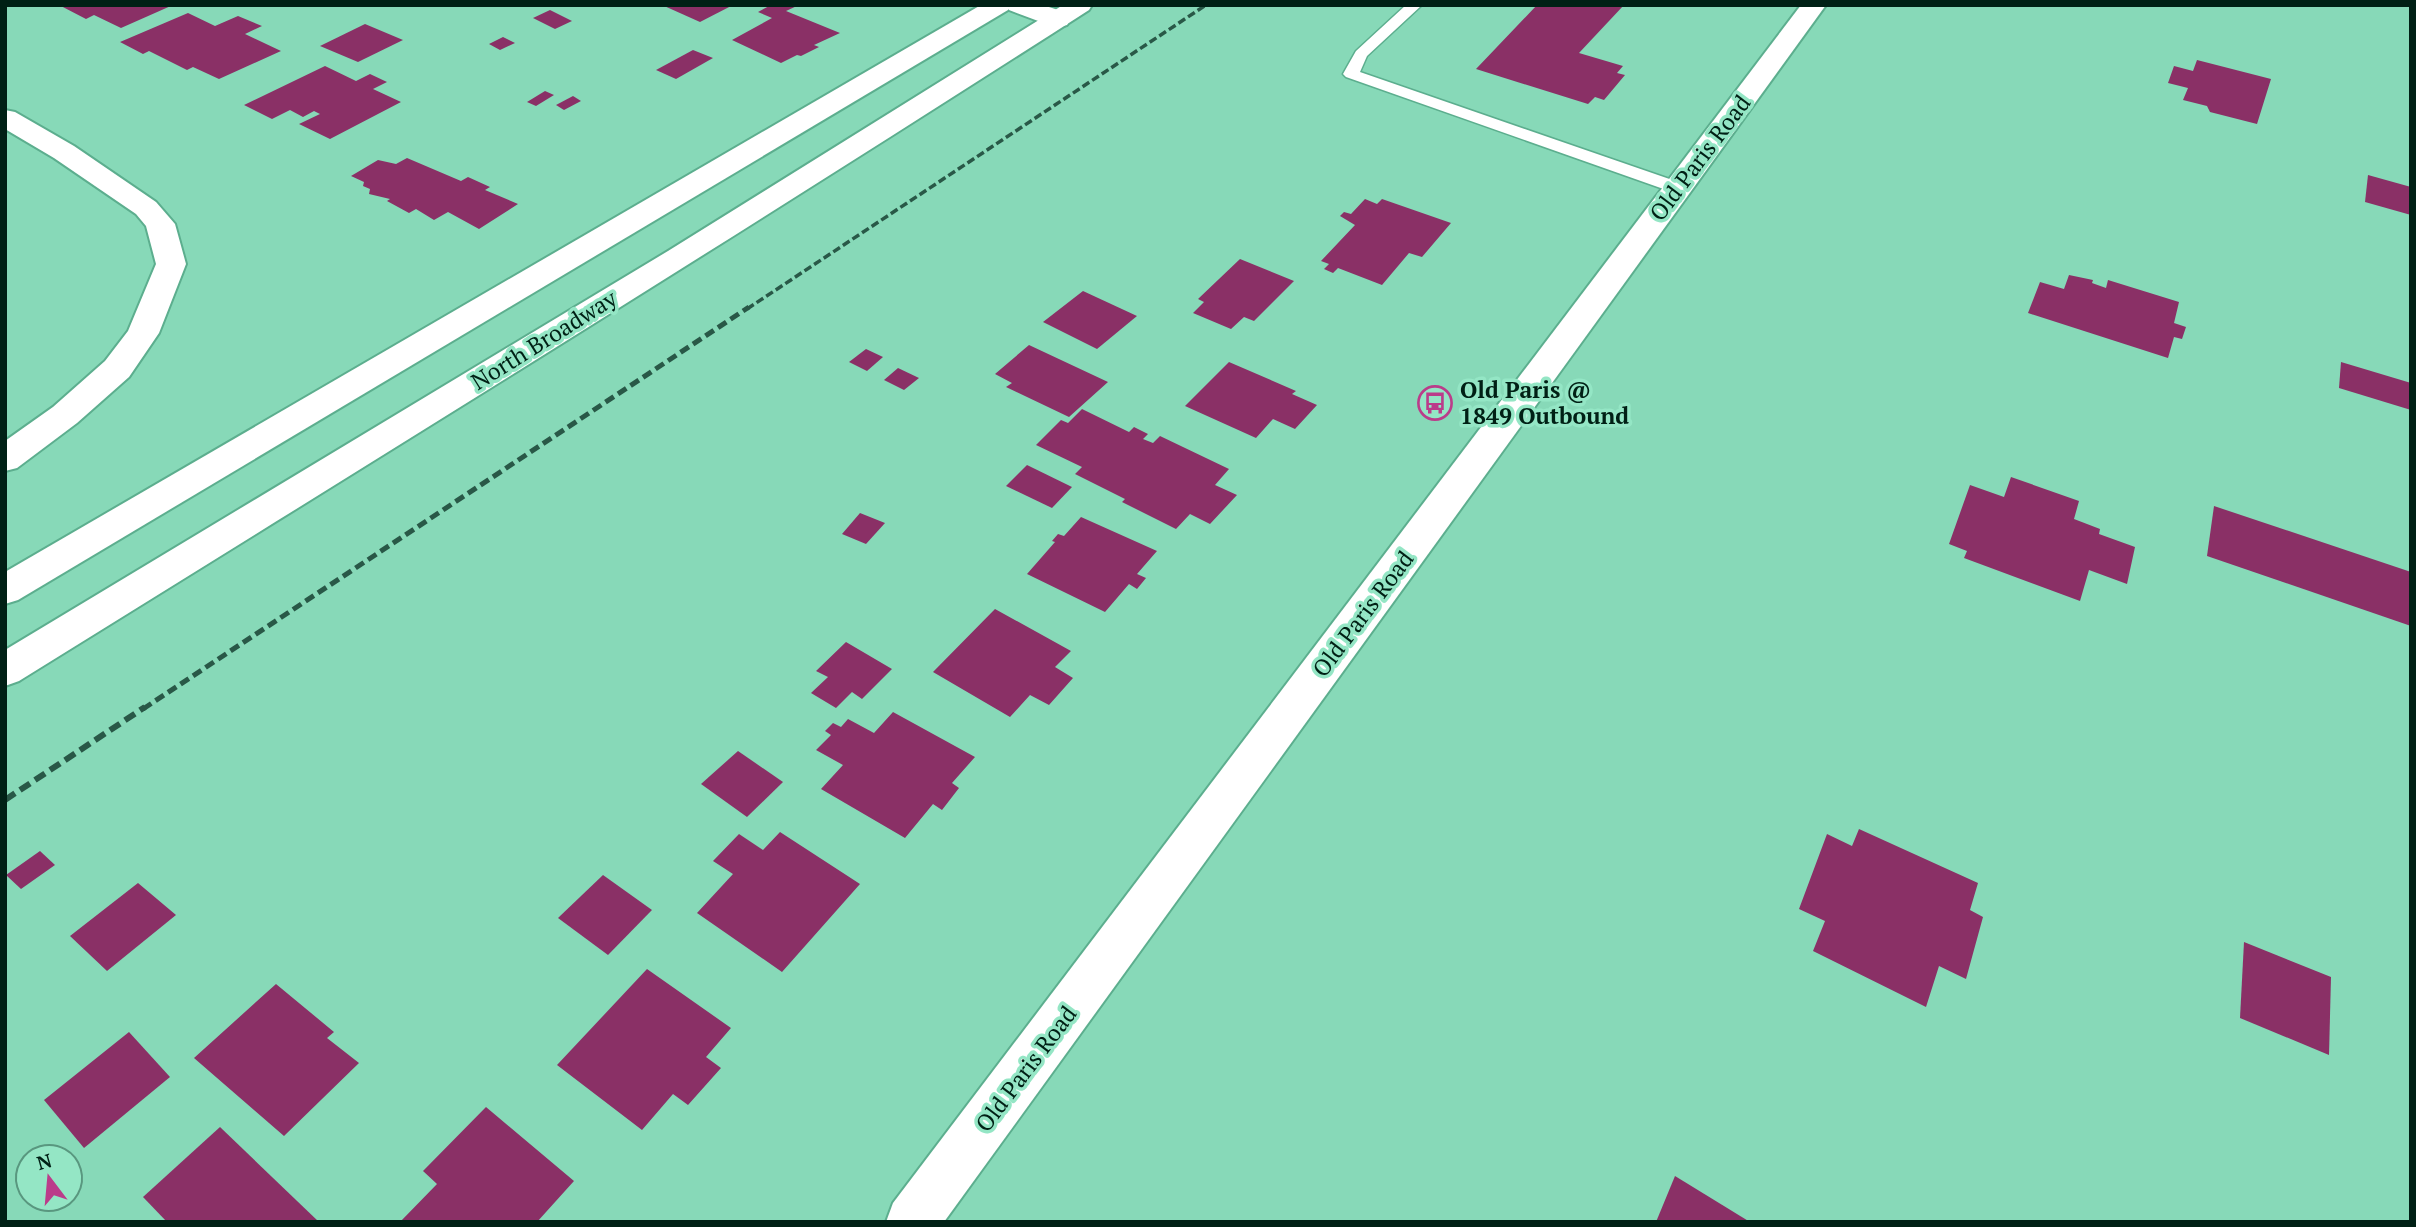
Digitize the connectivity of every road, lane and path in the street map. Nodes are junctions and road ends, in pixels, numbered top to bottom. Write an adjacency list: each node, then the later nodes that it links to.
1 (999, 5): 9 (main road)
2 (1018, 5): 5 (main road)
3 (1415, 5): 7 (lane)
4 (1814, 5): 7 (main road, Old Paris Road)
5 (1069, 12): 10 (main road, North Broadway)
6 (5, 118): 8 (main road)
7 (1678, 188): 11 (main road, Old Paris Road)
8 (5, 459)
9 (5, 590)
10 (5, 670)
11 (912, 1222)

